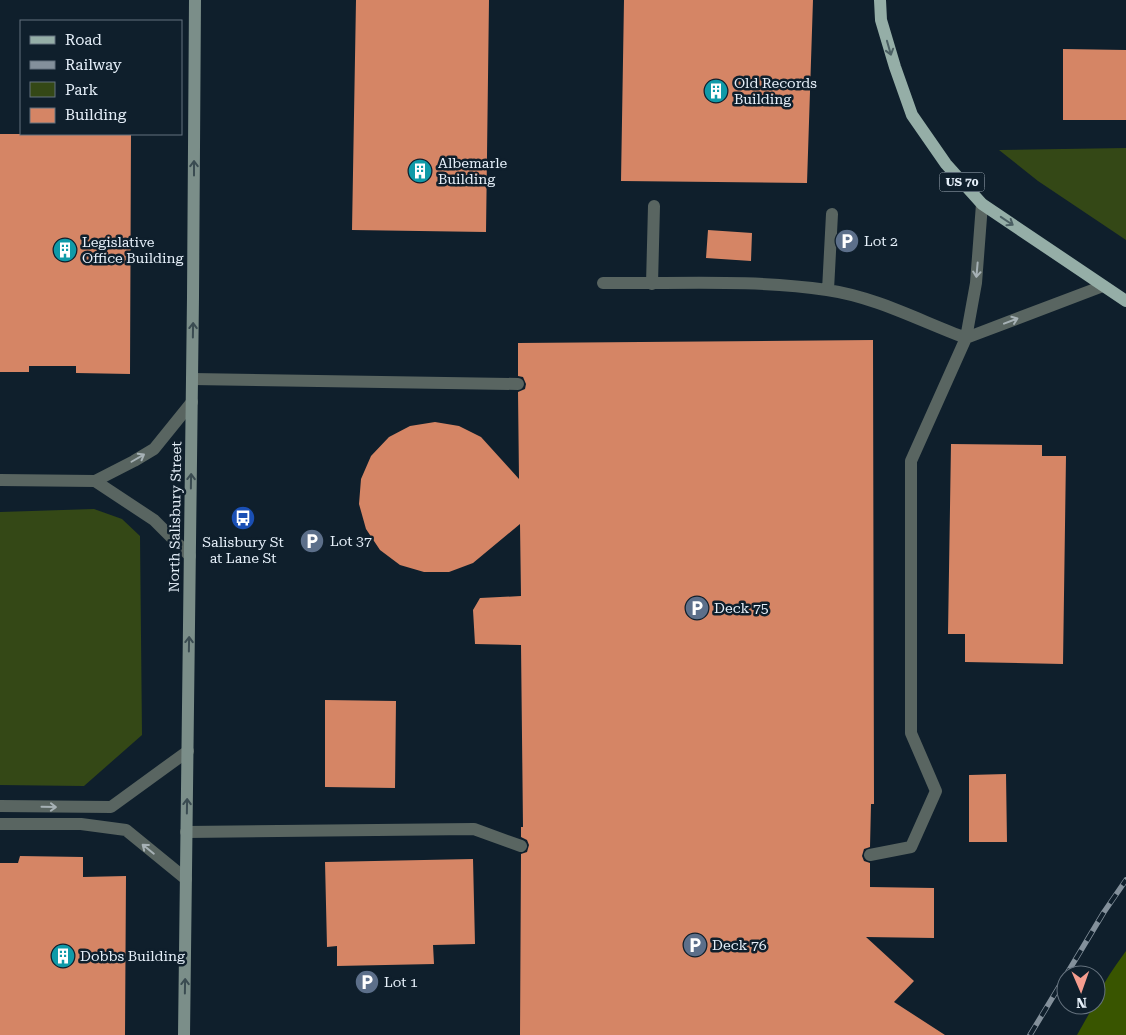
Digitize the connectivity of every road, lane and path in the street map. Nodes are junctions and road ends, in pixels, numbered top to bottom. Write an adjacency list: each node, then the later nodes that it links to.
1 (194, 0): 12 (main road, North Salisbury Street, one-way to 1)
2 (880, 0): 3 (main road, US 70, one-way to 3)
3 (982, 204): 8 (main road, US 70, one-way to 8); 11 (lane, one-way to 11)
4 (654, 206): 7 (lane)
5 (832, 214): 9 (lane)
6 (603, 283): 7 (lane)
7 (652, 284): 9 (lane)
8 (1103, 286): 10 (main road, US 70); 11 (lane, one-way to 8)
9 (828, 290): 11 (lane)
10 (1126, 300)
11 (966, 338): 23 (lane)
12 (192, 379): 13 (lane); 14 (main road, North Salisbury Street)
13 (518, 384)
14 (192, 402): 16 (lane, one-way to 14); 17 (main road, North Salisbury Street, one-way to 14)
15 (0, 480): 16 (lane)
16 (95, 481): 17 (lane)
17 (190, 556): 18 (main road, North Salisbury Street, one-way to 17)
18 (188, 751): 19 (lane, one-way to 18); 21 (main road, North Salisbury Street, one-way to 18)
19 (0, 806)
20 (0, 824): 24 (lane, one-way to 20)
21 (186, 832): 22 (lane); 24 (main road, North Salisbury Street)
22 (521, 846)
23 (870, 855)
24 (186, 879): 25 (main road, North Salisbury Street, one-way to 24)
25 (184, 1035)

